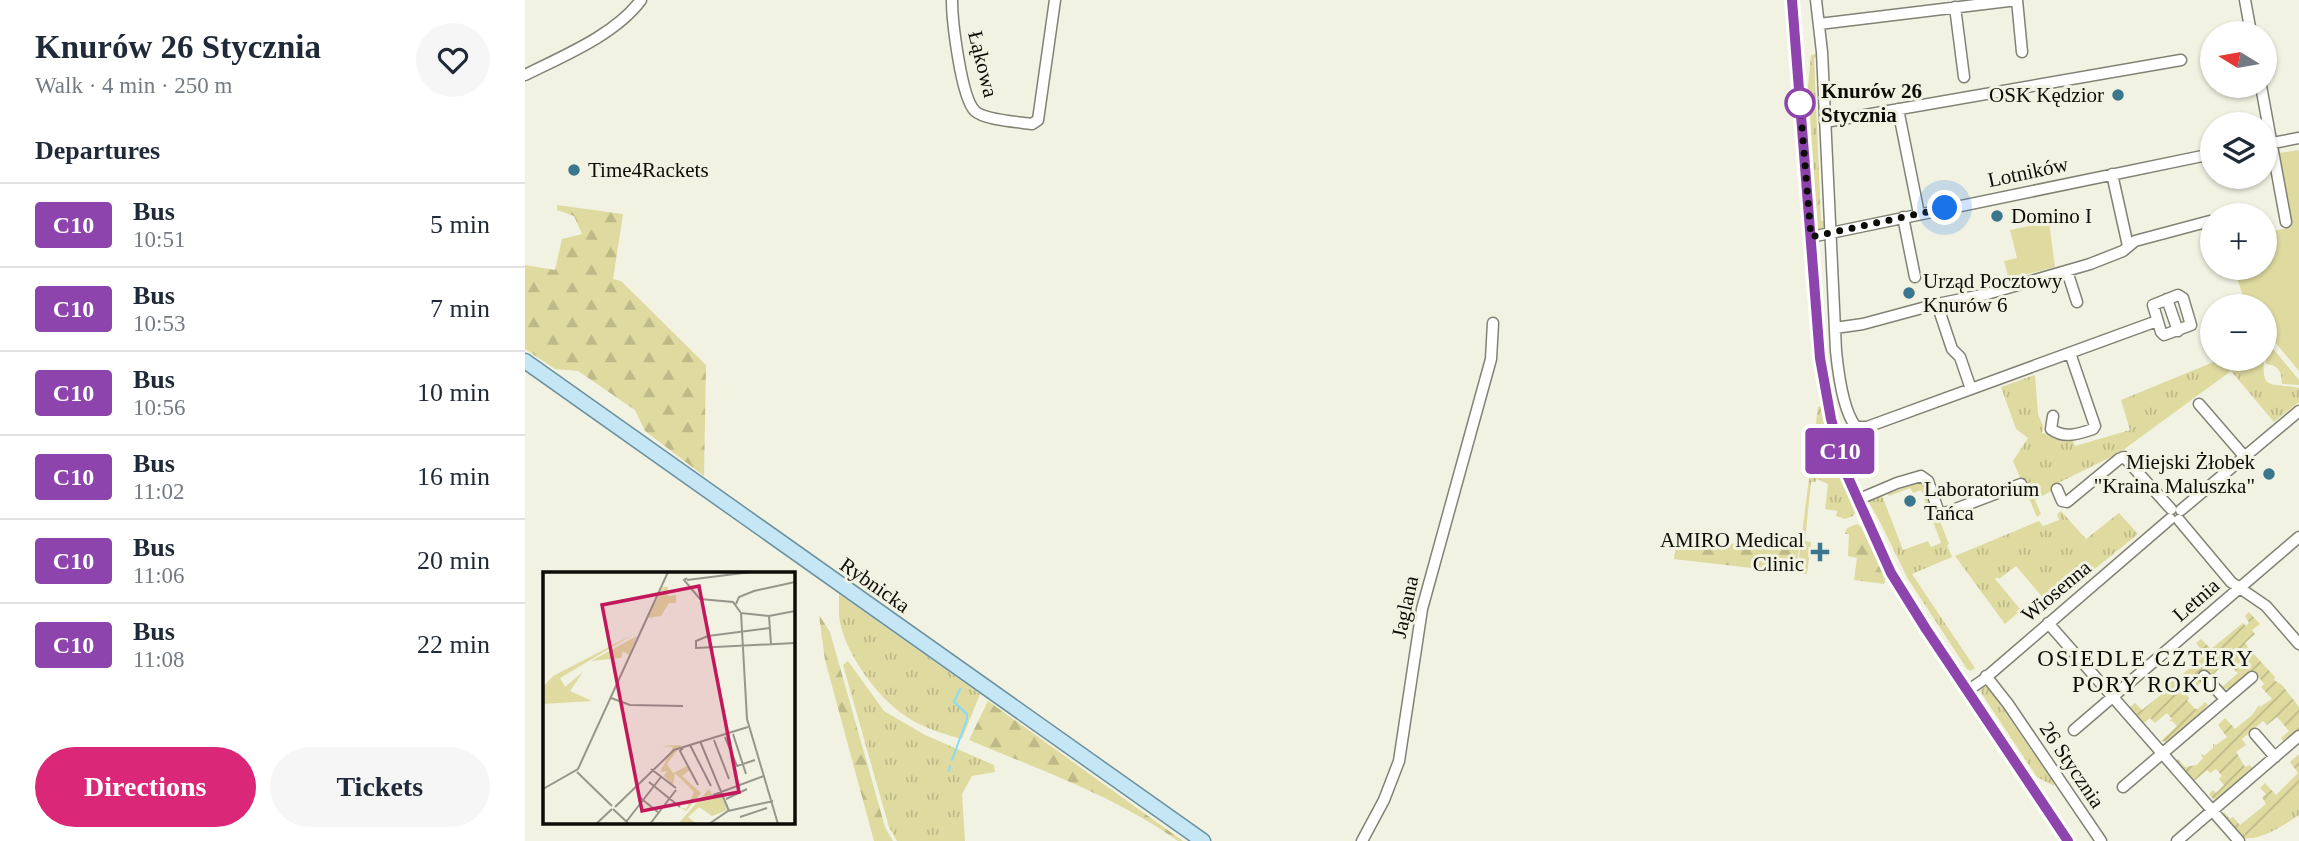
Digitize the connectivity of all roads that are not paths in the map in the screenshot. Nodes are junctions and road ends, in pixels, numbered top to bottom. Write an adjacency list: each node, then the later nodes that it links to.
1 (641, 0): 13 (street)
2 (951, 0): 3 (street, Łąkowa)
3 (1055, 0)
4 (1792, 0): 27 (street)
5 (1816, 0): 10 (street)
6 (2017, 0): 8 (street); 11 (street)
7 (2245, 0): 9 (street)
8 (1955, 7): 10 (street); 14 (street)
9 (2249, 21)
10 (1819, 23): 16 (street)
11 (2022, 52)
12 (2181, 60): 15 (street)
13 (525, 75)
14 (1964, 78)
15 (1898, 109): 16 (street); 22 (street)
16 (1825, 122): 26 (street)
17 (2299, 138): 18 (street)
18 (2277, 142)
19 (2200, 156): 20 (street, Lotników)
20 (2112, 174): 22 (street, Lotników); 28 (street)
21 (2277, 185): 24 (street)
22 (1919, 214): 23 (street, Lotników)
23 (1903, 217): 26 (street, Lotników); 30 (street)
24 (2285, 222)
25 (2200, 224): 28 (street)
26 (1830, 233): 27 (street, Lotników); 35 (street)
27 (1811, 237): 45 (street)
28 (2128, 246): 29 (street)
29 (2067, 271): 31 (street); 32 (street)
30 (1915, 277)
31 (2077, 302)
32 (1937, 304): 35 (street); 38 (street)
33 (2157, 321): 33 (street); 36 (street)
34 (1492, 328): 65 (street, Jaglana)
35 (1835, 328): 38 (street)
36 (2070, 353): 38 (street); 41 (street)
37 (525, 361): 64 (main road, Rybnicka)
38 (1971, 389)
39 (2199, 404): 42 (street)
40 (2299, 411): 42 (street, Wiosenna)
41 (2053, 416)
42 (2244, 456): 46 (street, Wiosenna)
43 (2021, 484): 45 (street)
44 (2057, 489): 46 (street)
45 (1857, 500): 54 (street)
46 (2175, 514): 48 (street); 49 (street, Wiosenna)
47 (2299, 537): 48 (street, Letnia)
48 (2239, 587): 50 (street); 55 (street, Letnia)
49 (2048, 623): 51 (street, Wiosenna); 55 (street)
50 (2299, 643)
51 (1986, 676): 54 (street, Wiosenna); 67 (street, 26 Stycznia)
52 (2204, 676): 56 (street)
53 (2252, 677): 56 (street)
54 (1967, 691): 66 (street)
55 (2113, 696): 57 (street, Letnia); 60 (street)
56 (2225, 699): 60 (street)
57 (2074, 730)
58 (2255, 734): 61 (street)
59 (2299, 736): 61 (street)
60 (2162, 754): 62 (street); 63 (street)
61 (2275, 757): 63 (street)
62 (2123, 788)
63 (2212, 811): 68 (street); 69 (street)
64 (1203, 841)
65 (1362, 841)
66 (2068, 841)
67 (2101, 841)
68 (2177, 841)
69 (2239, 841)

